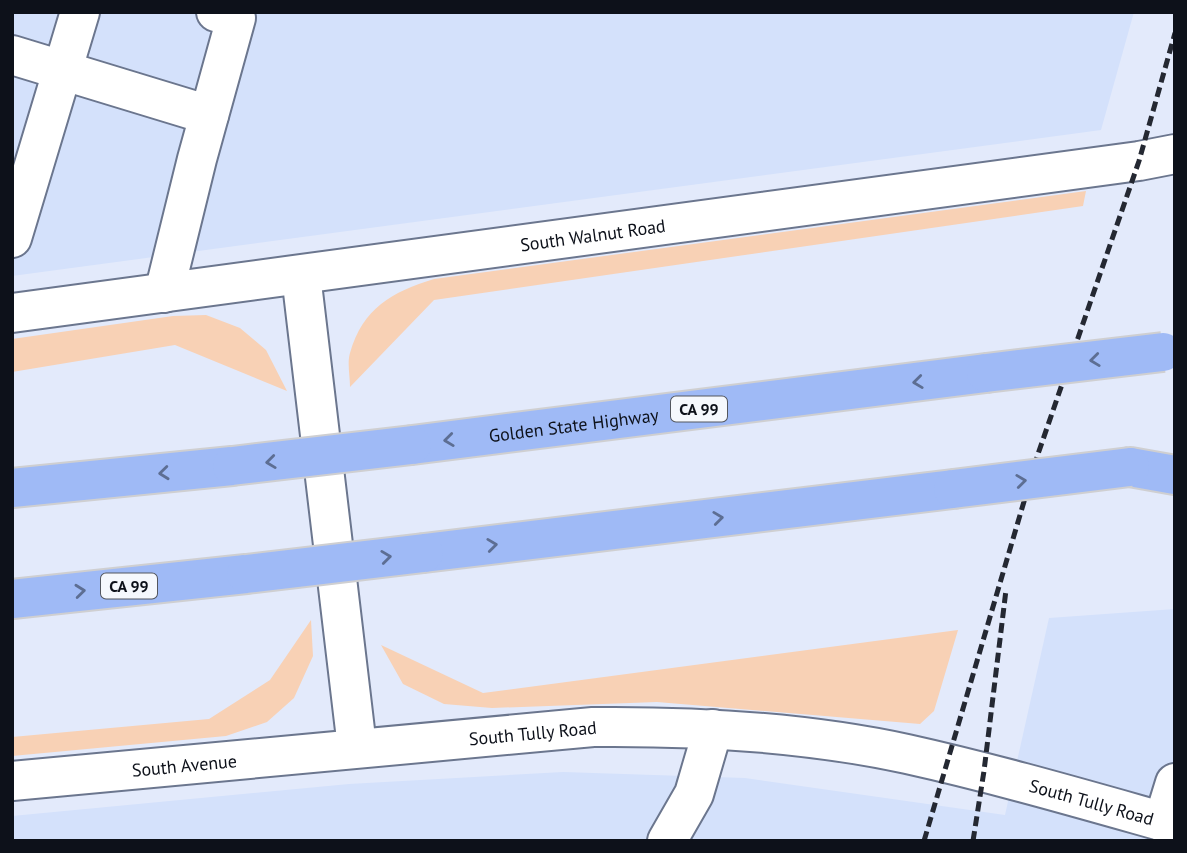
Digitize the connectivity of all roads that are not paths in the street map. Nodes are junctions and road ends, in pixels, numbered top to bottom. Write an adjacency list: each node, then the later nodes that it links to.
1 (80, 12): 4 (street)
2 (216, 12): 5 (street)
3 (12, 55): 4 (street)
4 (63, 69): 5 (street); 7 (street)
5 (209, 116): 9 (street)
6 (1175, 154): 8 (street, South Walnut Road)
7 (12, 238)
8 (301, 275): 9 (street, South Walnut Road); 18 (street)
9 (164, 293): 10 (street, South Walnut Road)
10 (12, 313)
11 (1169, 351): 15 (highway, Golden State Highway / CA 99, one-way to 15, bridge)
12 (1175, 461): 13 (highway, CA 99)
13 (1129, 467): 14 (highway); 16 (highway, CA 99, one-way to 13, bridge)
14 (1175, 475)
15 (12, 488)
16 (12, 599)
17 (713, 729): 18 (street, South Tully Road); 21 (street, South Tully Road); 22 (street)
18 (356, 747): 19 (street, South Avenue)
19 (12, 781)
20 (1175, 783): 21 (street)
21 (1169, 828)
22 (667, 841)

